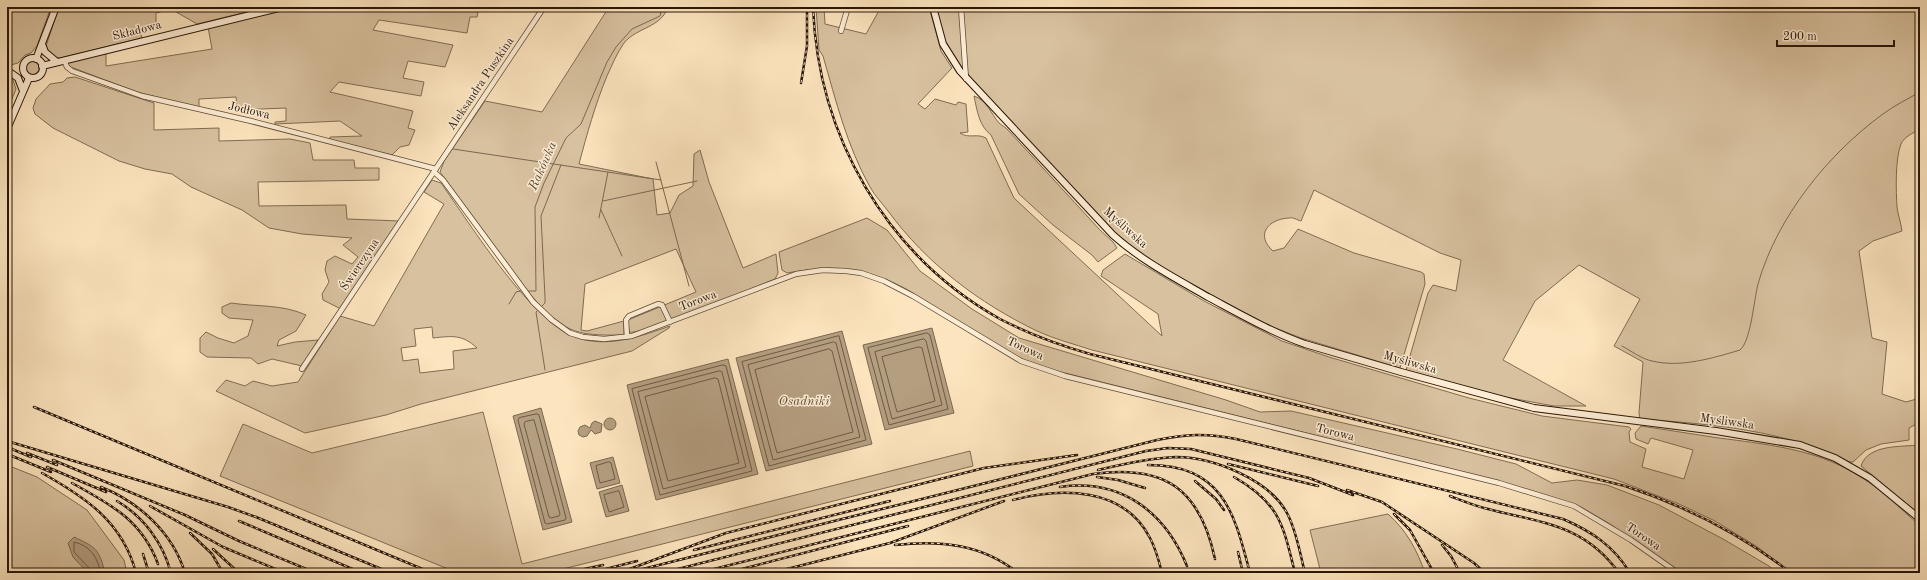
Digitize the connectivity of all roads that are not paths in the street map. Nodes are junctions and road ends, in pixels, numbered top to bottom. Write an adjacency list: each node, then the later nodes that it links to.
1 (56, 7): 8 (street)
2 (283, 7): 10 (street, Składowa)
3 (544, 7): 19 (street, Aleksandra Puszkina)
4 (848, 7): 7 (street)
5 (933, 7): 16 (street, Myśliwska)
6 (961, 7): 16 (street)
7 (841, 31)
8 (42, 44): 9 (street); 11 (street)
9 (36, 59): 12 (street); 13 (street)
10 (64, 60): 11 (street, Składowa); 19 (street, Jodłowa)
11 (57, 62): 12 (street, Składowa)
12 (42, 66): 15 (street)
13 (22, 69): 14 (street); 15 (street)
14 (7, 71): 17 (street)
15 (29, 78): 17 (street)
16 (966, 79): 23 (street, Myśliwska)
17 (23, 91): 18 (street)
18 (7, 129)
19 (435, 170): 21 (street, Torowa); 22 (street, Świerczyna)
20 (670, 322): 21 (street, Torowa); 21 (street); 24 (street, Torowa)
21 (627, 337)
22 (302, 369)
23 (1920, 519)
24 (1678, 573)

